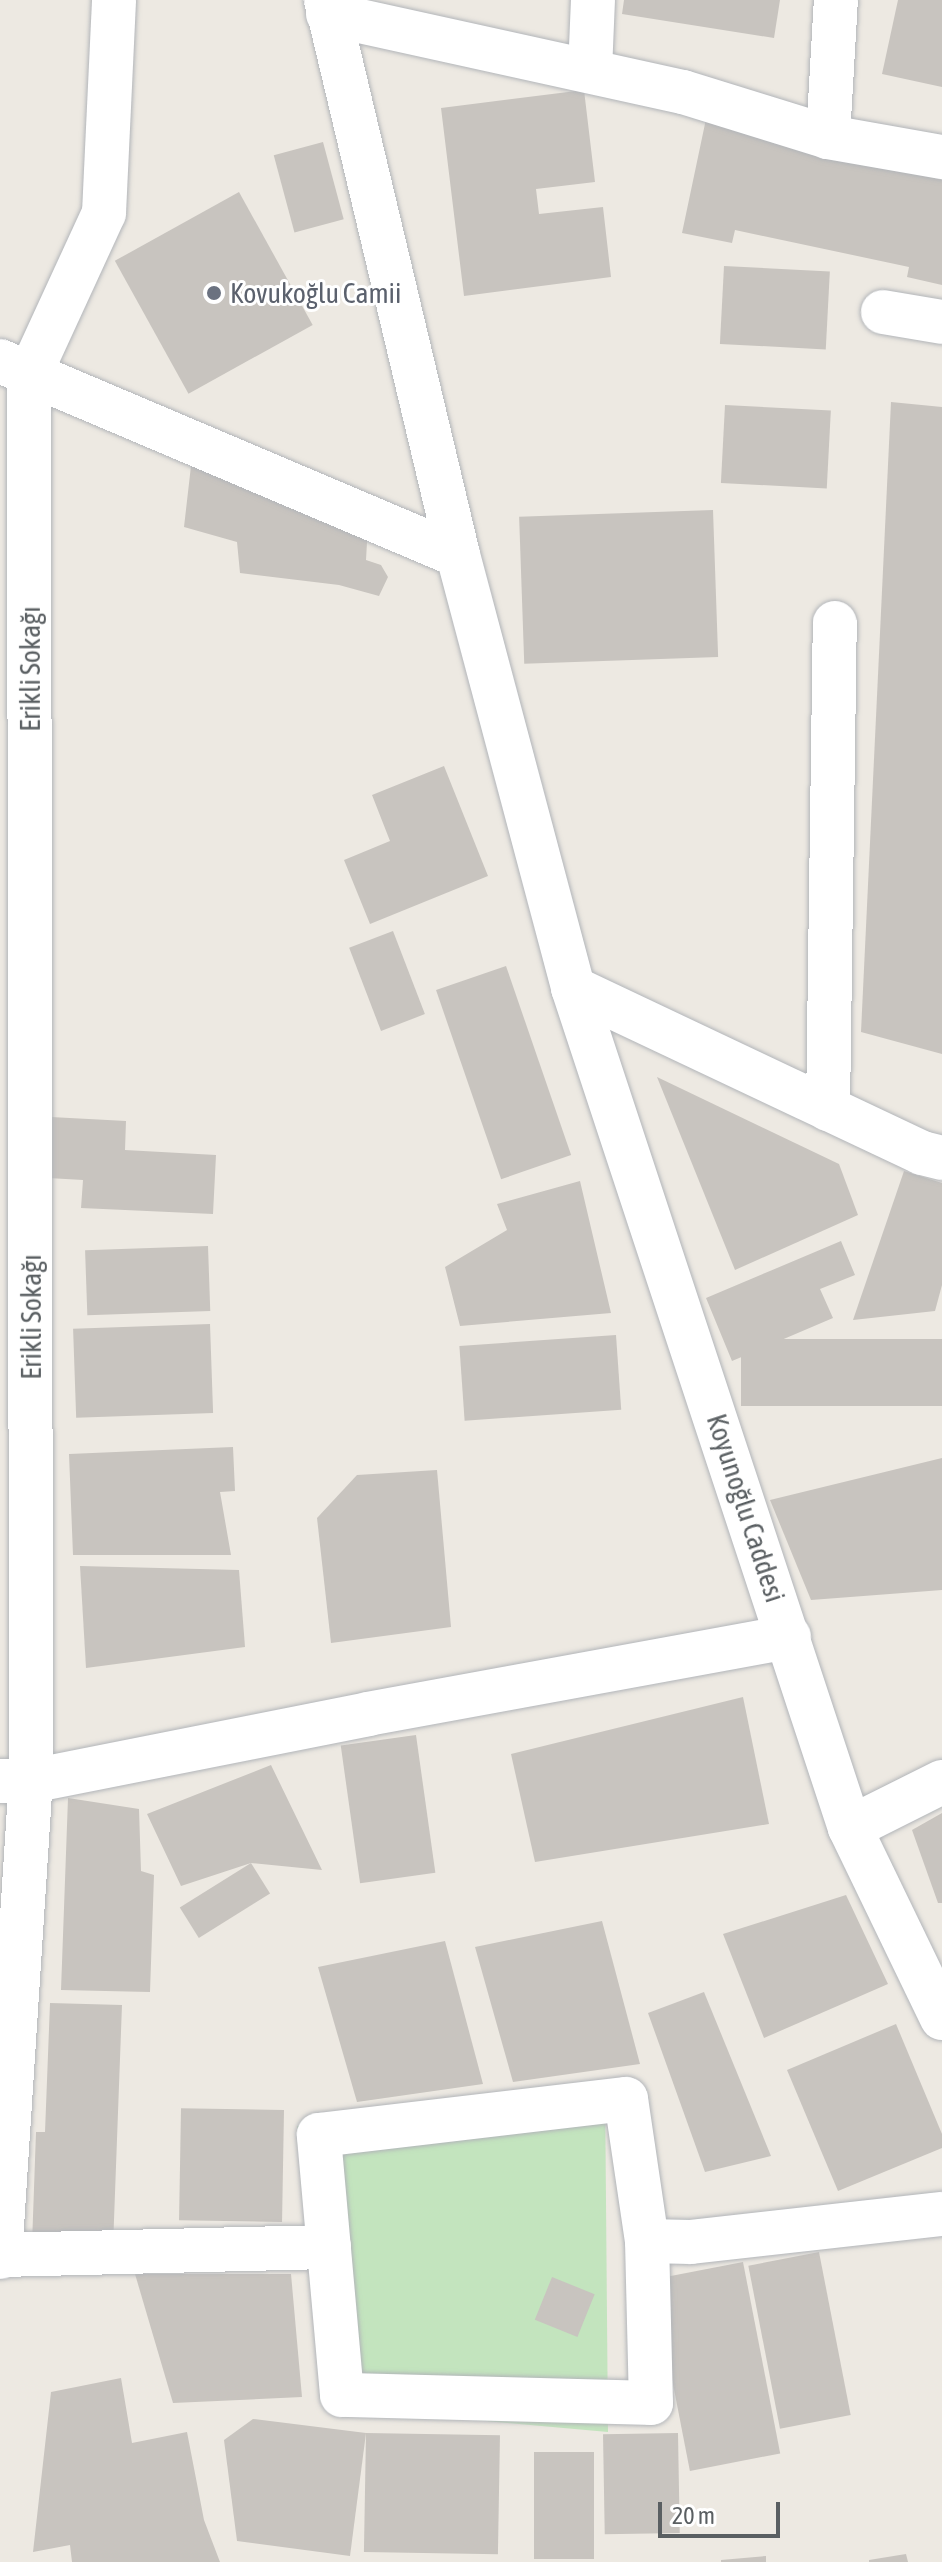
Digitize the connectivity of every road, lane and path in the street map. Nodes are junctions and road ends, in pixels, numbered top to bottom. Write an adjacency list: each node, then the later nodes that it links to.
1 (114, 0): 10 (street)
2 (593, 0): 5 (street)
3 (836, 0): 6 (street)
4 (327, 7): 5 (street); 11 (street, Koyunoğlu Caddesi)
5 (590, 71): 6 (street)
6 (828, 137): 7 (street)
7 (942, 157)
8 (883, 312): 9 (street)
9 (942, 322)
10 (15, 368): 11 (street); 14 (street, Erikli Sokağı)
11 (458, 555): 13 (street, Koyunoğlu Caddesi)
12 (835, 623): 15 (street)
13 (573, 988): 15 (street); 17 (street, Koyunoğlu Caddesi)
14 (15, 1045): 18 (street, Erikli Sokağı)
15 (828, 1109): 16 (street)
16 (942, 1158)
17 (789, 1637): 18 (street); 20 (street, Koyunoğlu Caddesi)
18 (16, 1781): 25 (street, Erikli Sokağı)
19 (942, 1782): 20 (street)
20 (850, 1828): 21 (street, Koyunoğlu Caddesi)
21 (942, 2018)
22 (942, 2214): 23 (street)
23 (647, 2241): 24 (street); 24 (street)
24 (329, 2247): 25 (street)
25 (0, 2256)

